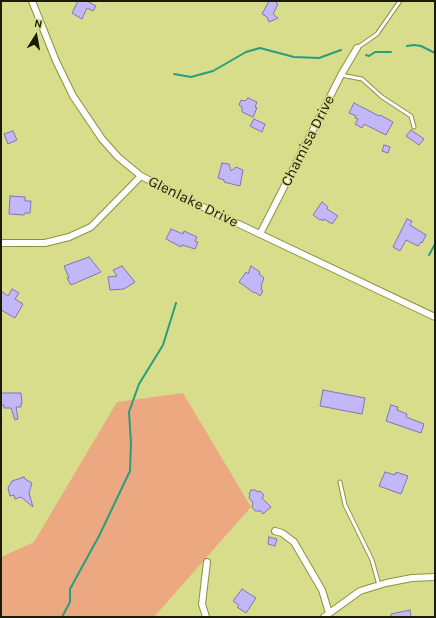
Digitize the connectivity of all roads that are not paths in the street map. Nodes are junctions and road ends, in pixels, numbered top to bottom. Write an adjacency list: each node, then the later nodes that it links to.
1 (32, 1): 6 (street, Glenlake Drive)
2 (400, 1): 3 (lane)
3 (357, 48): 4 (street, Chamisa Drive)
4 (342, 75): 5 (lane); 7 (street, Chamisa Drive)
5 (414, 127)
6 (141, 176): 7 (street, Glenlake Drive); 8 (street)
7 (260, 234): 9 (street, Glenlake Drive)
8 (1, 243)
9 (435, 317)
10 (340, 482): 14 (lane)
11 (275, 531): 15 (street)
12 (206, 562): 16 (street)
13 (435, 577): 14 (street)
14 (379, 585): 15 (street)
15 (327, 615)
16 (206, 617)

